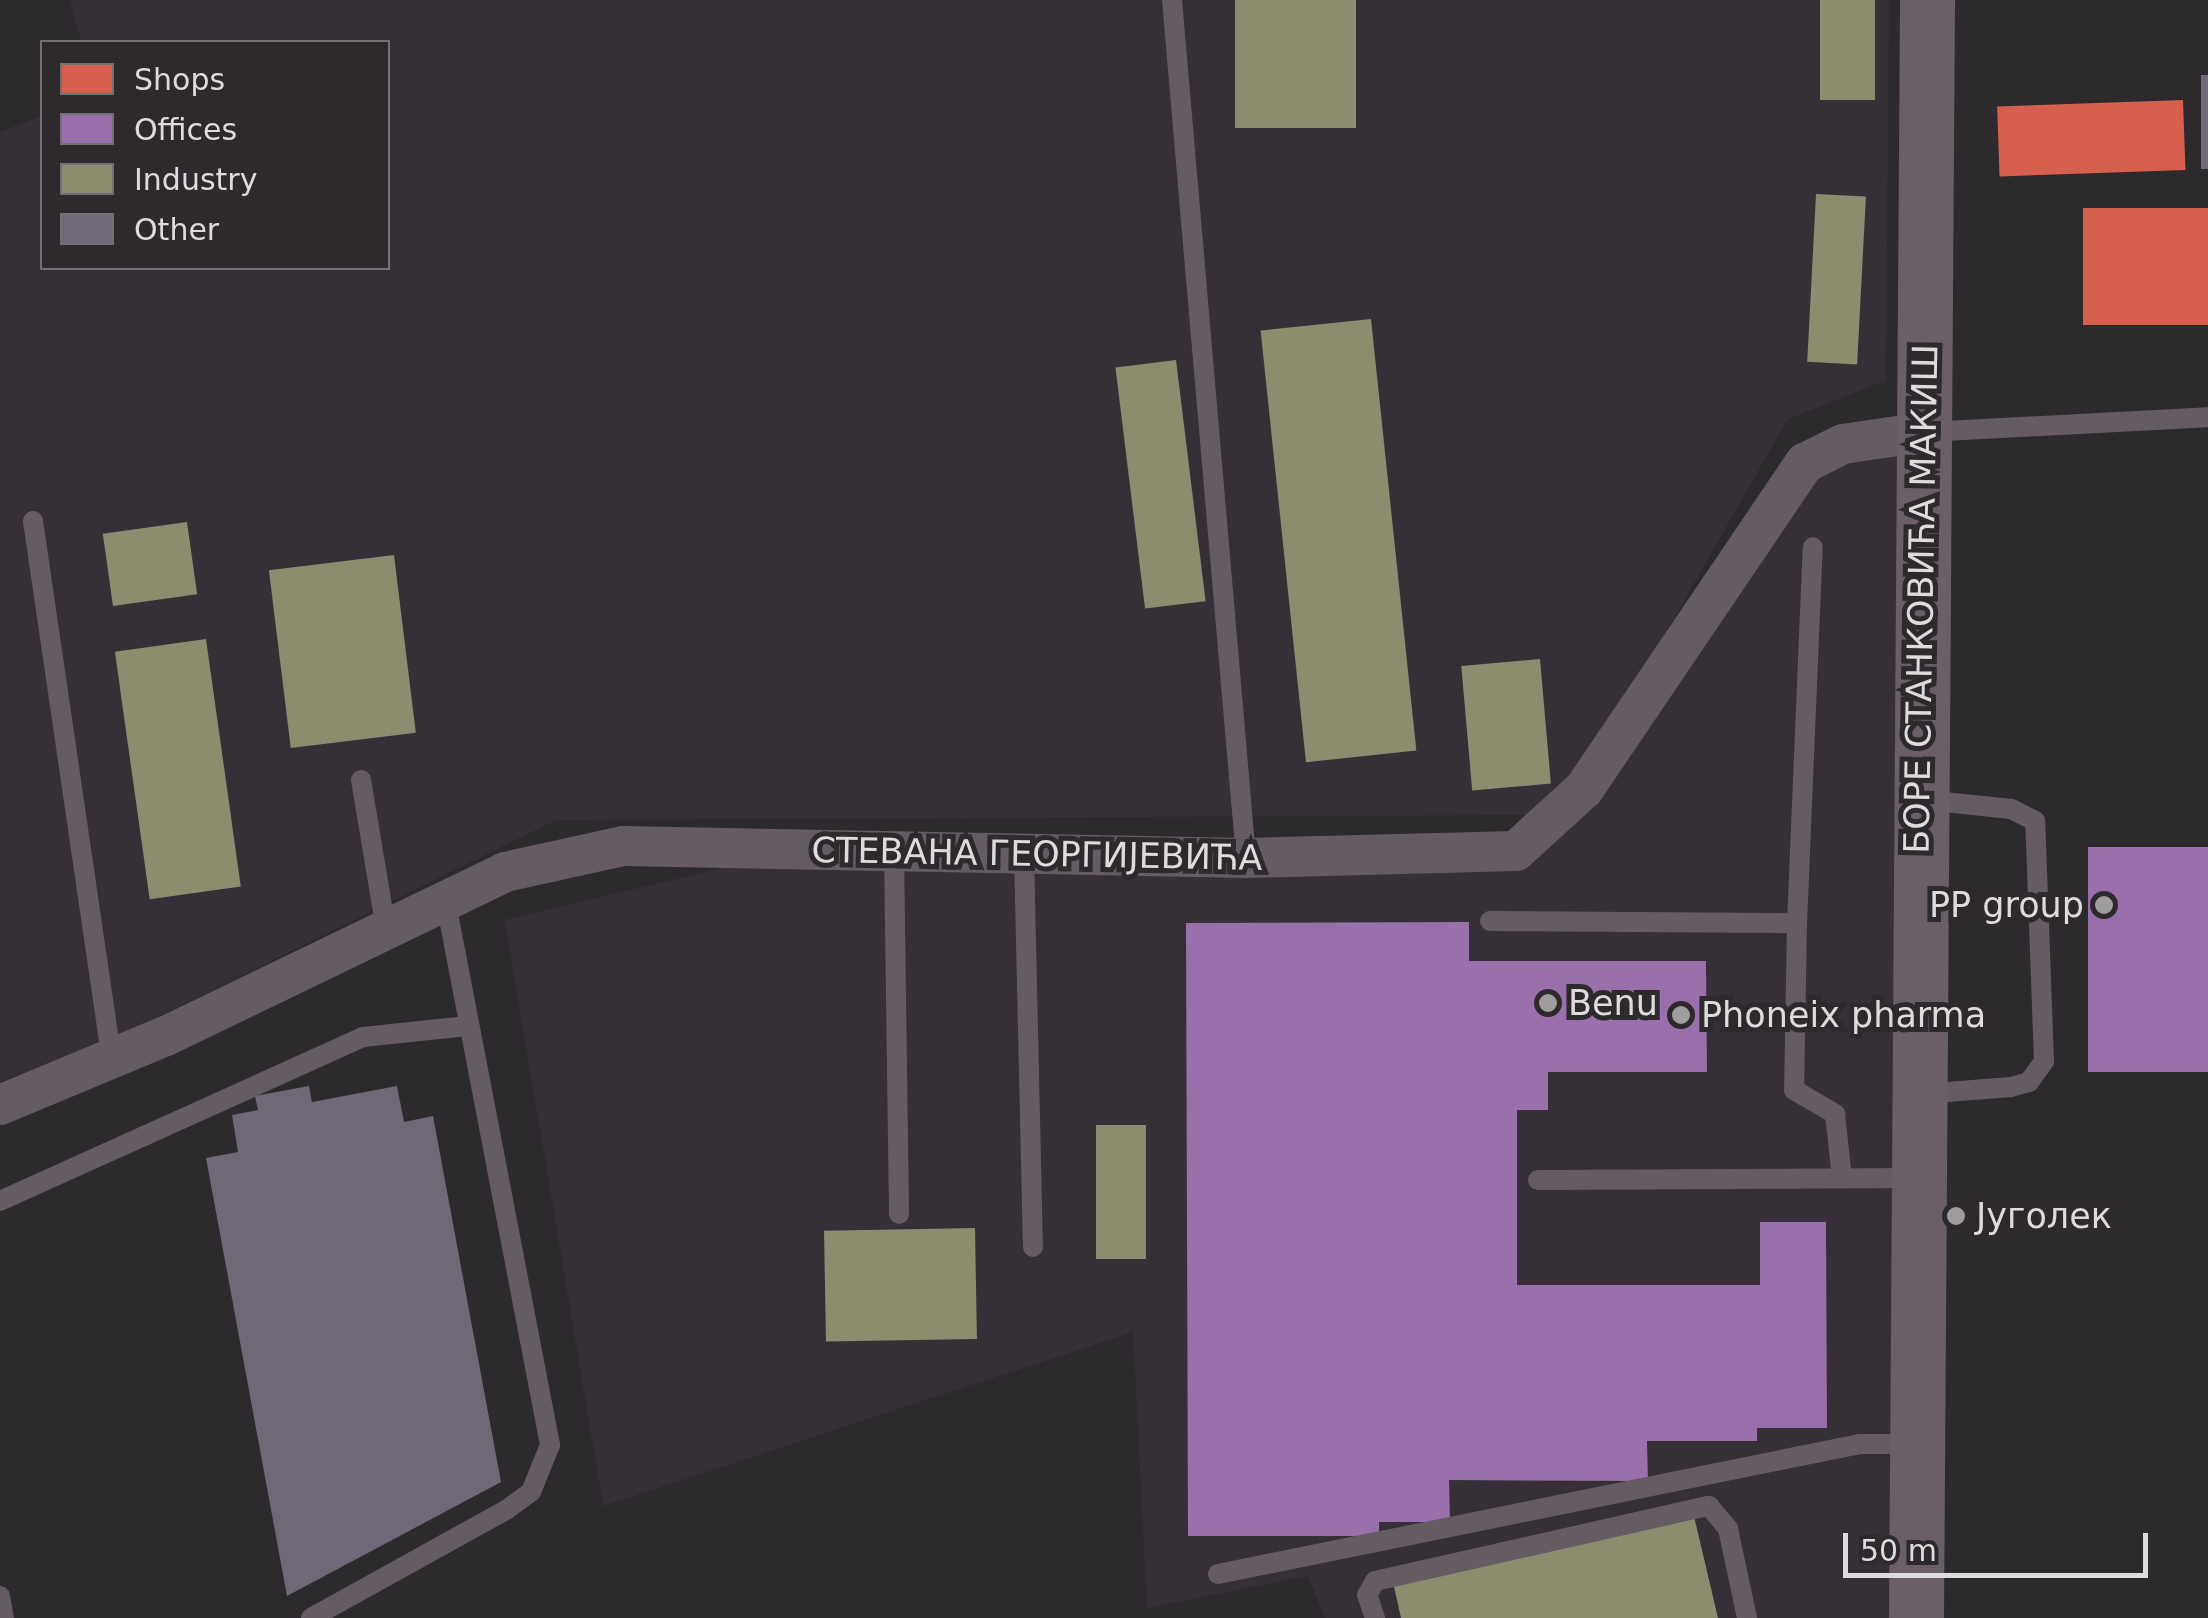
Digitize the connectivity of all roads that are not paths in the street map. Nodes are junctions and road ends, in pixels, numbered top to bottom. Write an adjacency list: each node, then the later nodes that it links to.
1 (1172, 0): 11 (lane)
2 (1927, 0): 4 (street, БОРЕ СТАНКОВИЋА МАКИШ)
3 (2208, 416): 4 (lane)
4 (1924, 432): 8 (street, БОРЕ СТАНКОВИЋА МАКИШ); 11 (street, СТЕВАНА ГЕОРГИЈЕВИЋА)
5 (33, 521): 17 (lane)
6 (1813, 548): 14 (lane)
7 (362, 780): 15 (lane)
8 (1918, 800): 18 (street, БОРЕ СТАНКОВИЋА МАКИШ); 18 (lane)
9 (894, 852): 10 (street, СТЕВАНА ГЕОРГИЈЕВИЋА); 12 (street, СТЕВАНА ГЕОРГИЈЕВИЋА); 24 (lane)
10 (1024, 854): 11 (street, СТЕВАНА ГЕОРГИЈЕВИЋА); 25 (lane)
11 (1246, 858)
12 (446, 903): 15 (street, СТЕВАНА ГЕОРГИЈЕВИЋА); 16 (lane)
13 (1490, 921): 14 (lane)
14 (1797, 923): 20 (lane)
15 (386, 930): 17 (street, СТЕВАНА ГЕОРГИЈЕВИЋА)
16 (468, 1026): 23 (lane); 30 (lane)
17 (112, 1061): 19 (street, СТЕВАНА ГЕОРГИЈЕВИЋА)
18 (1919, 1094): 21 (street, БОРЕ СТАНКОВИЋА МАКИШ)
19 (0, 1105)
20 (1842, 1178): 21 (lane); 22 (lane)
21 (1921, 1178): 26 (street, БОРЕ СТАНКОВИЋА МАКИШ)
22 (1538, 1180)
23 (0, 1201)
24 (899, 1214)
25 (1032, 1247)
26 (1919, 1444): 27 (lane); 33 (street, БОРЕ СТАНКОВИЋА МАКИШ)
27 (1218, 1574)
28 (0, 1596): 29 (lane)
29 (4, 1618)
30 (312, 1618)
31 (1375, 1618): 32 (lane)
32 (1747, 1618)
33 (1916, 1618)

